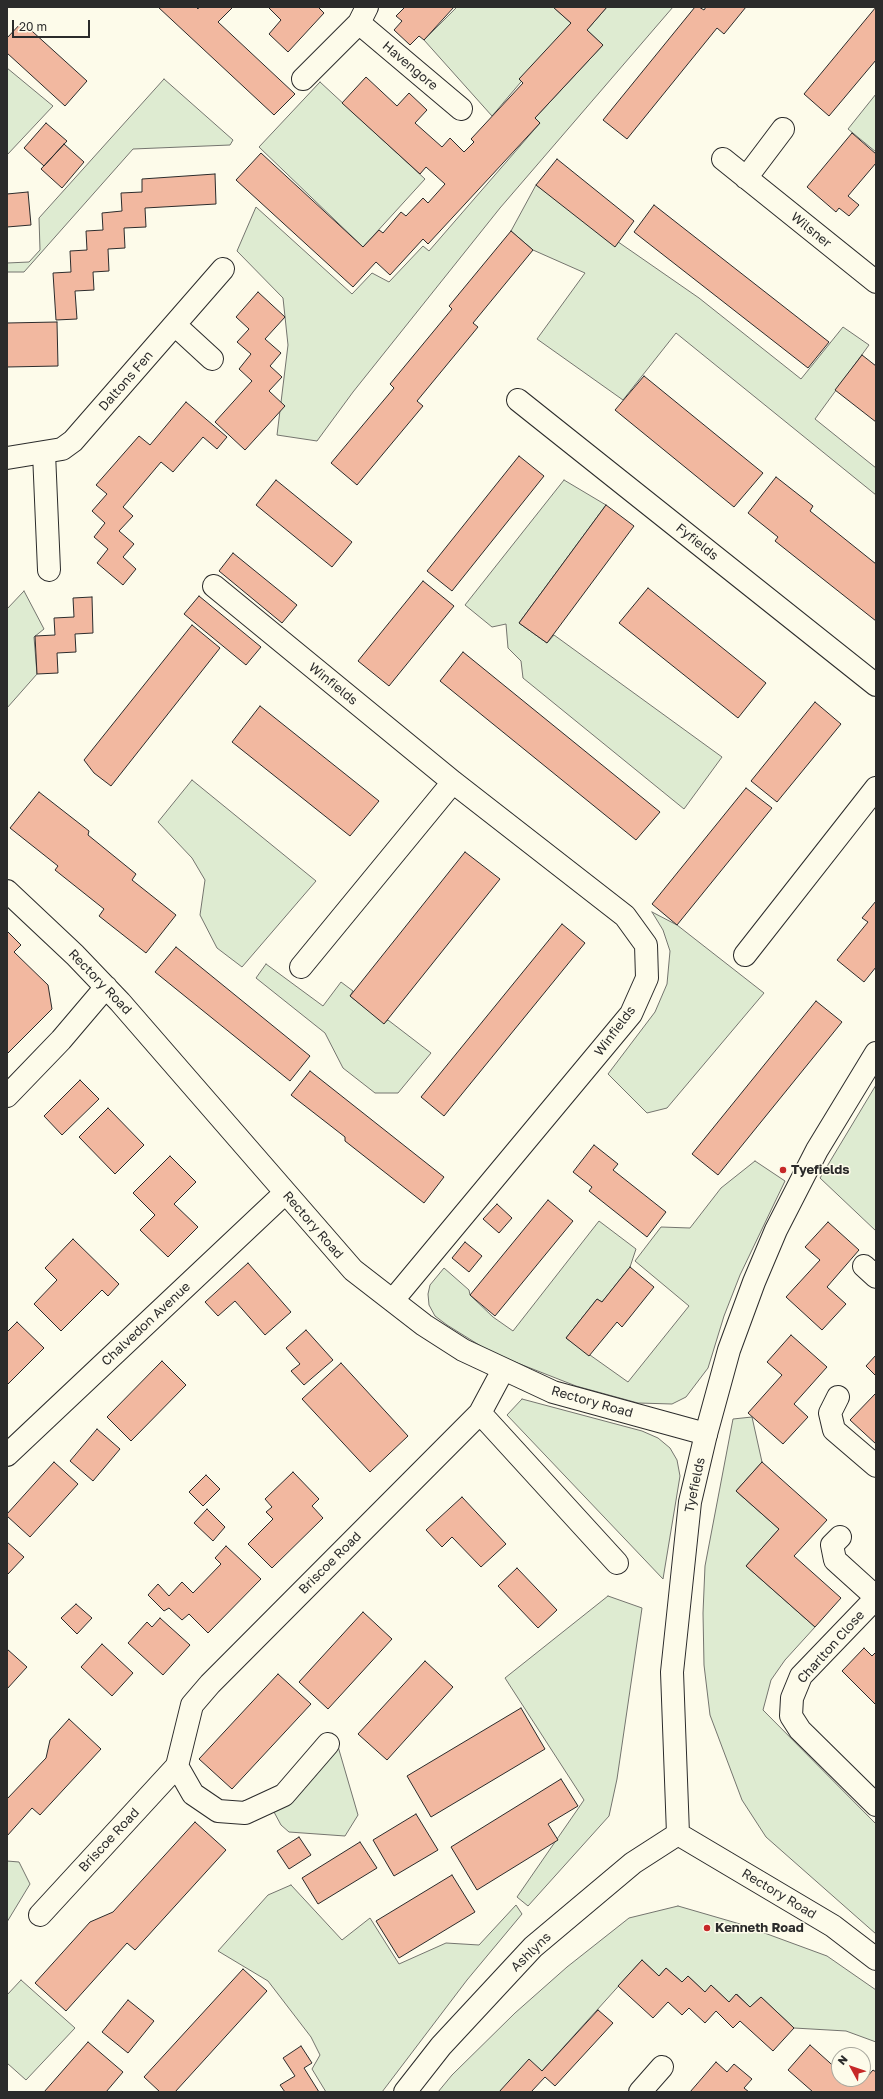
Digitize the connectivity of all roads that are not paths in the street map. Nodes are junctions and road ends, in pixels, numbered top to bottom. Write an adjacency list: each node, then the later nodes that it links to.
1 (363, 15): 2 (street, Havengore); 3 (street, Havengore)
2 (304, 78)
3 (460, 109)
4 (783, 129): 6 (street)
5 (723, 159): 6 (street, Wilsner)
6 (746, 178): 8 (street, Wilsner)
7 (224, 269): 9 (street, Daltons Fen)
8 (876, 282)
9 (175, 325): 10 (street); 12 (street, Daltons Fen)
10 (212, 359)
11 (518, 400): 16 (street, Fyfields)
12 (44, 453): 13 (street, Daltons Fen); 14 (street)
13 (7, 458)
14 (49, 570)
15 (214, 586): 17 (street, Winfields)
16 (876, 685)
17 (453, 782): 21 (street); 26 (street, Winfields)
18 (876, 788): 20 (street)
19 (7, 890): 22 (street, Rectory Road)
20 (745, 955)
21 (301, 967)
22 (106, 987): 24 (street); 25 (street, Rectory Road)
23 (876, 1053): 30 (street, Tyefields)
24 (7, 1096)
25 (285, 1193): 26 (street, Rectory Road); 31 (street, Chalvedon Avenue)
26 (393, 1300): 27 (street, Rectory Road)
27 (503, 1370): 29 (street, Briscoe Road); 30 (street, Rectory Road)
28 (838, 1397): 32 (street)
29 (480, 1413): 34 (street); 37 (street, Briscoe Road)
30 (706, 1434): 39 (street, Tyefields)
31 (7, 1455)
32 (876, 1466)
33 (840, 1537): 35 (street)
34 (617, 1564)
35 (876, 1597): 38 (street, Charlton Close)
36 (328, 1744): 37 (street)
37 (178, 1766): 40 (street, Briscoe Road)
38 (876, 1805)
39 (678, 1834): 41 (street, Rectory Road); 43 (street, Ashlyns)
40 (40, 1915)
41 (876, 1959)
42 (662, 2067): 44 (street)
43 (405, 2092)
44 (640, 2092)

